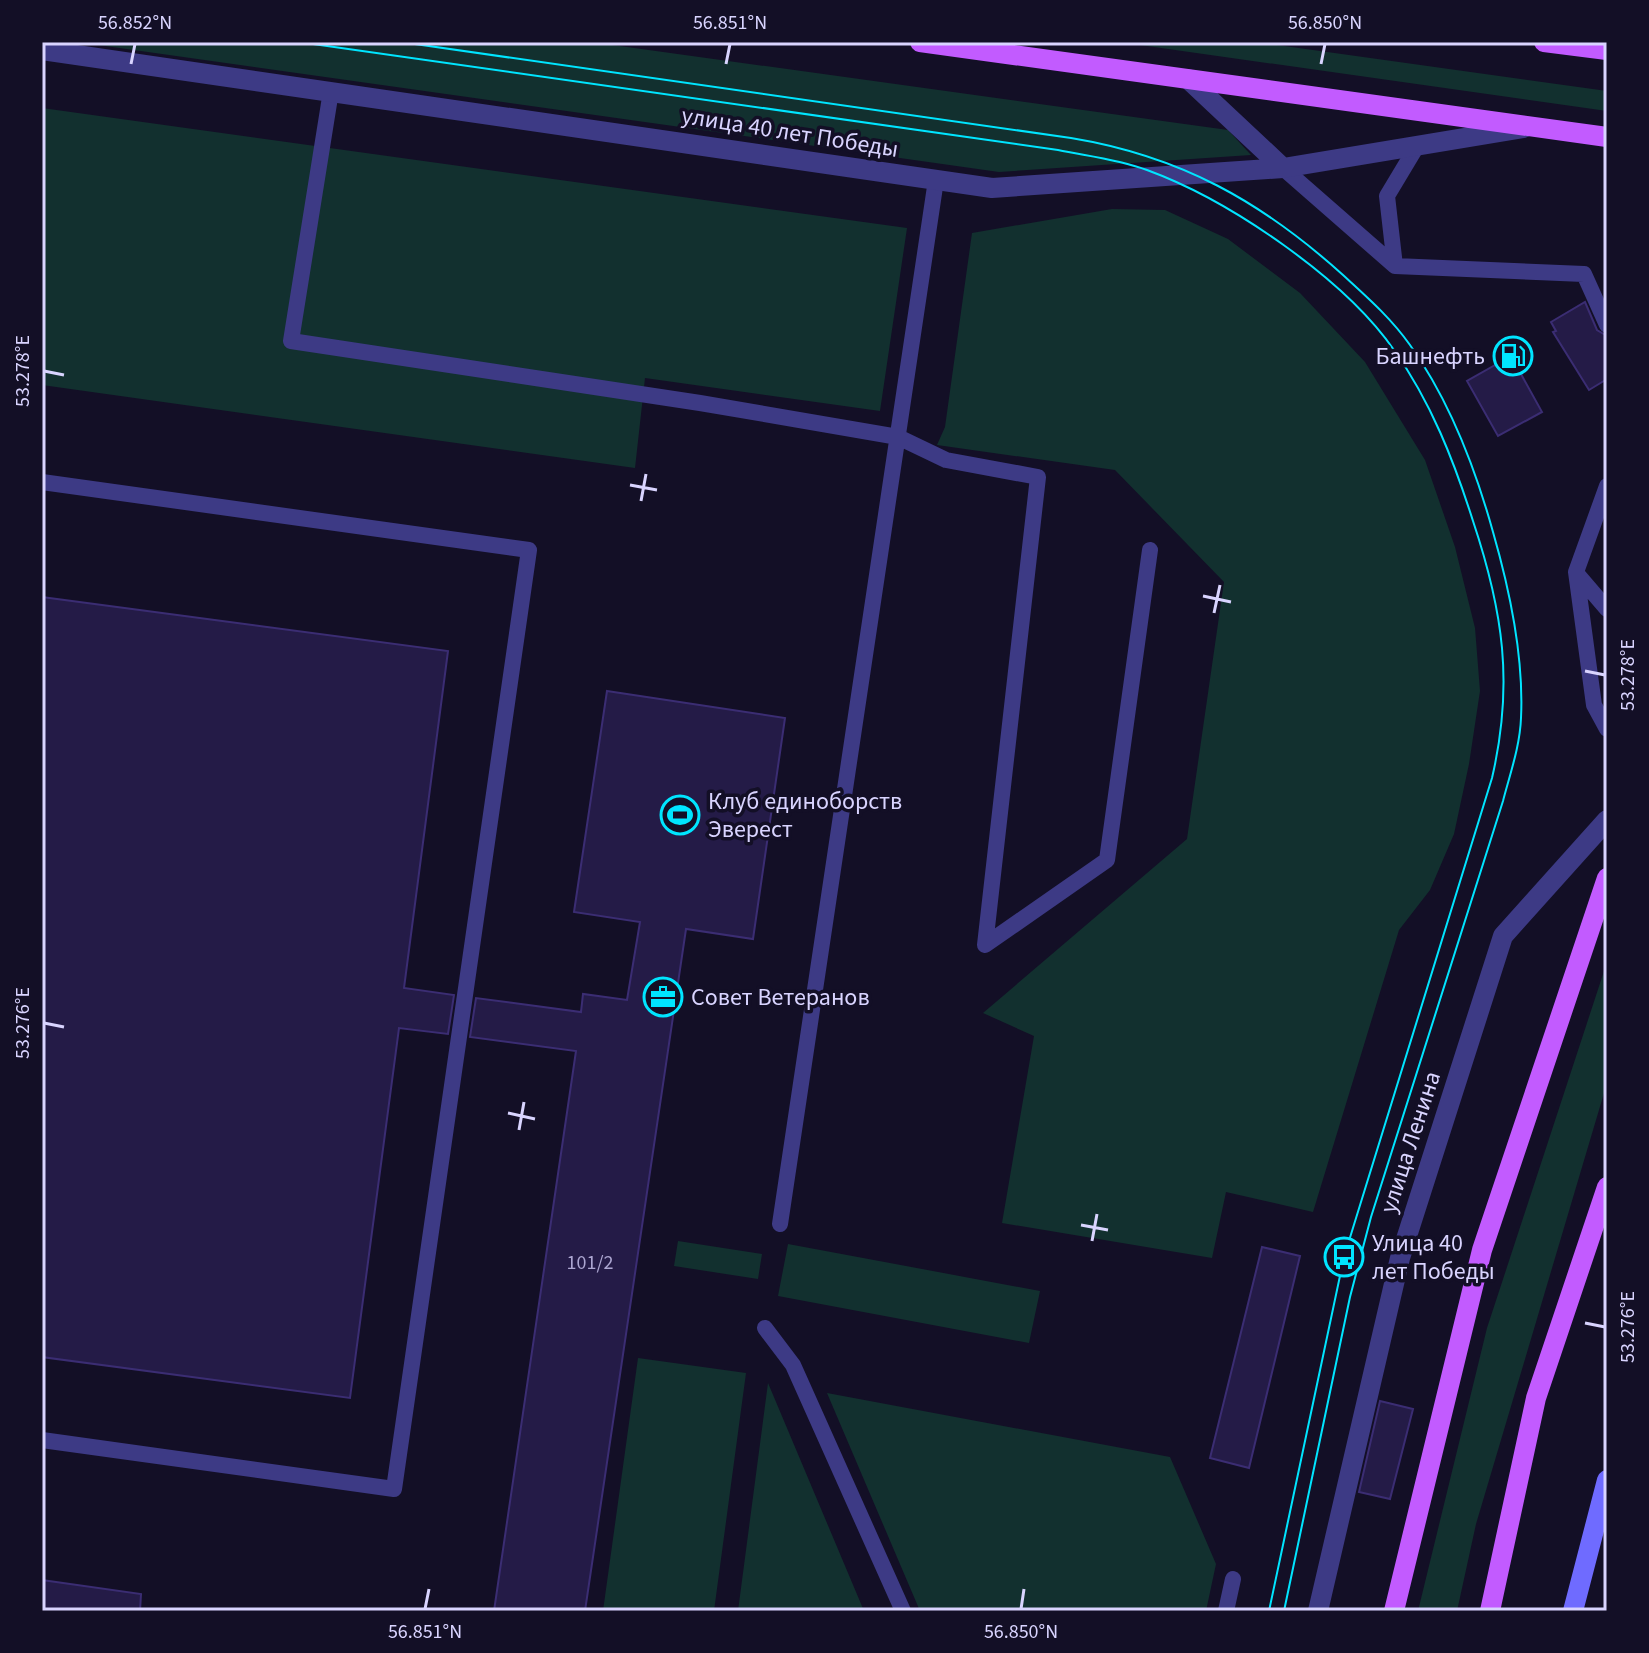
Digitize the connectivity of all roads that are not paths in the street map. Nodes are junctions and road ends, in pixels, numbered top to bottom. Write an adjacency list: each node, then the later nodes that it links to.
1 (920, 42): 5 (main road, улица 40 лет Победы)
2 (1544, 42): 4 (main road)
3 (42, 50): 6 (street, улица 40 лет Победы)
4 (1607, 50)
5 (1188, 79): 7 (main road, улица 40 лет Победы); 10 (street)
6 (331, 91): 11 (street, улица 40 лет Победы); 14 (lane)
7 (1532, 127): 8 (main road, улица 40 лет Победы); 9 (street, улица 40 лет Победы)
8 (1607, 137)
9 (1417, 146): 10 (street, улица 40 лет Победы); 12 (lane)
10 (1283, 168): 11 (street, улица 40 лет Победы); 12 (lane)
11 (936, 180): 14 (lane)
12 (1395, 266): 13 (lane)
13 (1607, 325)
14 (898, 437): 17 (lane); 24 (lane)
15 (42, 482): 26 (lane)
16 (1607, 486): 18 (lane)
17 (1150, 550)
18 (1576, 572): 19 (lane); 20 (lane)
19 (1607, 609)
20 (1607, 729)
21 (1607, 820): 31 (street, улица Ленина)
22 (1607, 878): 32 (main road)
23 (1607, 1187): 33 (main road)
24 (780, 1224)
25 (765, 1328): 29 (lane)
26 (42, 1440)
27 (1607, 1480): 34 (street)
28 (1233, 1579): 30 (lane)
29 (903, 1611)
30 (1226, 1611)
31 (1318, 1611)
32 (1394, 1611)
33 (1490, 1611)
34 (1573, 1611)

